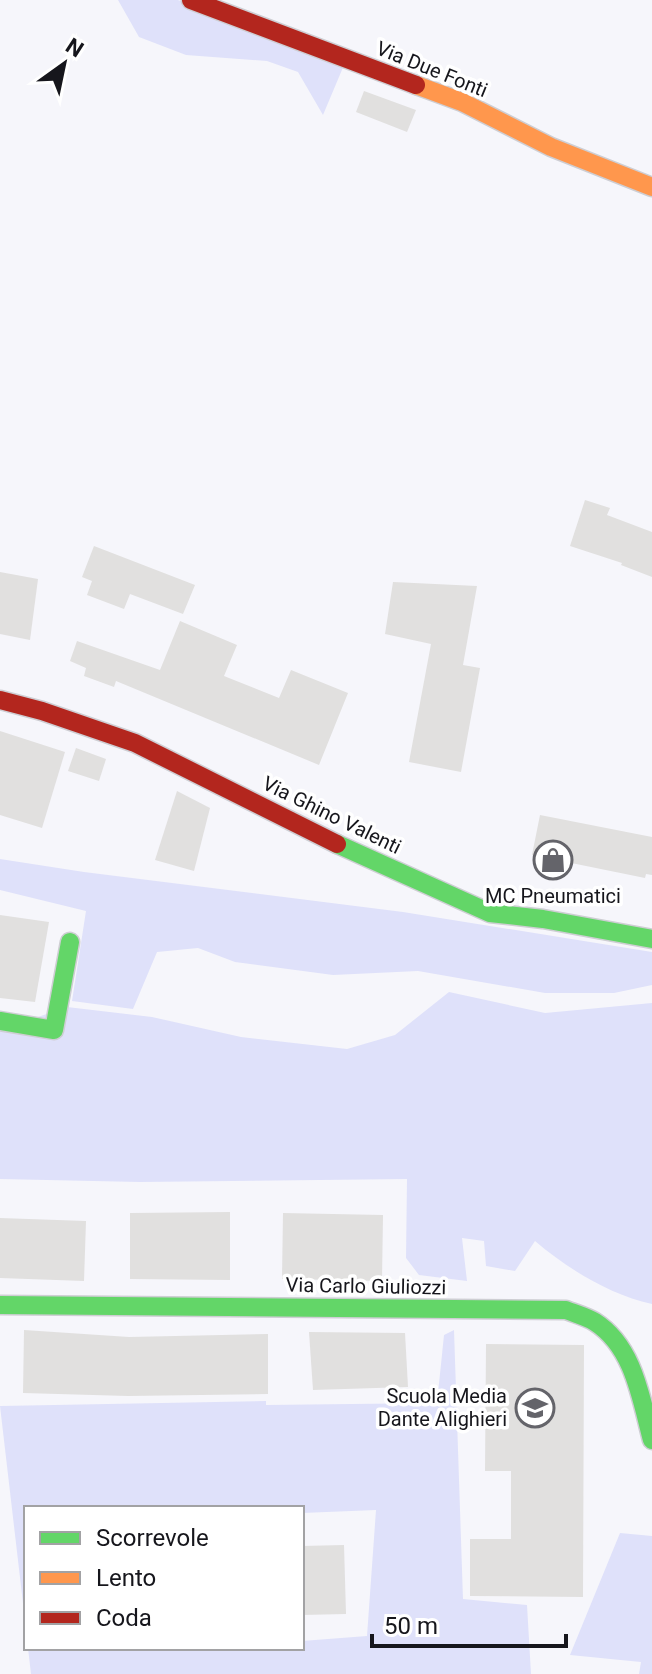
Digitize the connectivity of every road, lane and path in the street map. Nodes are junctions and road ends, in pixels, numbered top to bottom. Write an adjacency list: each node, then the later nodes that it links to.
1 (191, 0): 2 (street, Via Due Fonti)
2 (652, 187)
3 (0, 700): 4 (street, Via Ghino Valenti)
4 (652, 939)
5 (70, 942): 6 (street)
6 (0, 1021)
7 (0, 1305): 8 (street, Via Carlo Giuliozzi)
8 (652, 1440)

